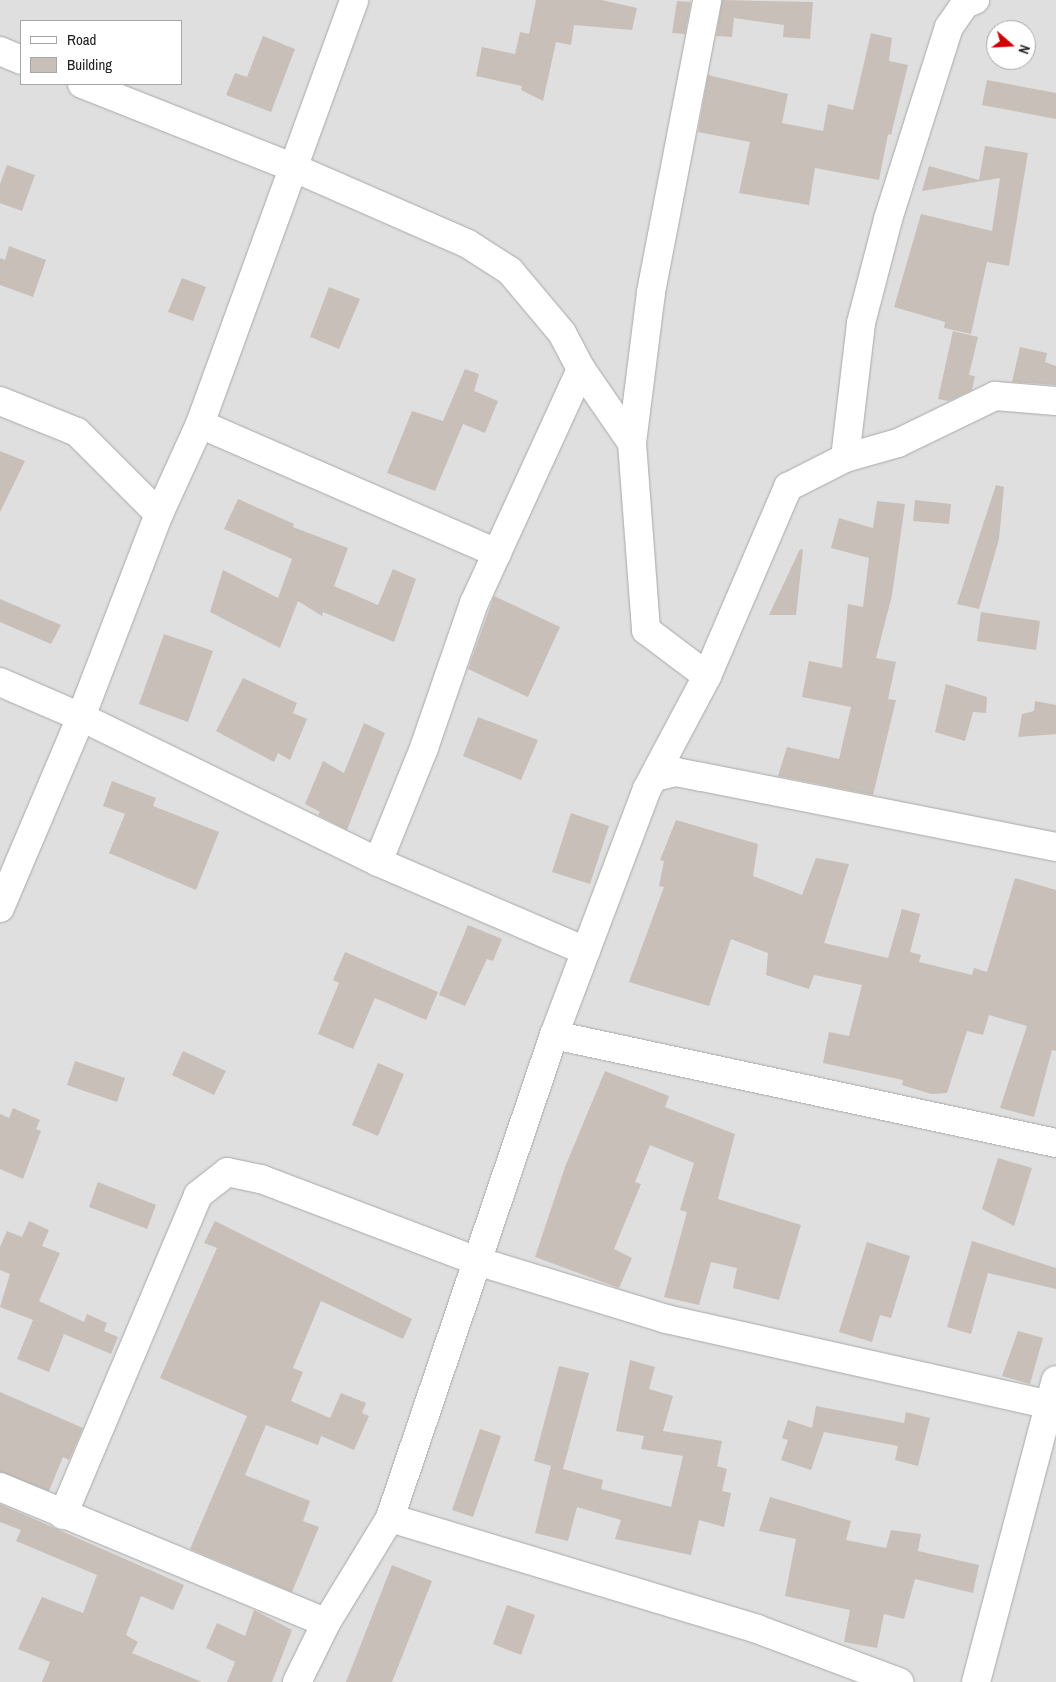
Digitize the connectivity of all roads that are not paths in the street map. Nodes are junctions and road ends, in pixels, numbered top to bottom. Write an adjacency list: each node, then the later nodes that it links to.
1 (354, 0): 7 (street)
2 (708, 0): 12 (street)
3 (975, 0): 13 (street)
4 (0, 51): 5 (street)
5 (20, 60)
6 (85, 85): 7 (street)
7 (292, 167): 8 (street); 11 (street)
8 (581, 369): 12 (street); 15 (street)
9 (0, 401): 14 (street)
10 (1056, 401): 13 (street)
11 (200, 424): 14 (street); 15 (street)
12 (632, 443): 16 (street)
13 (845, 458): 16 (street)
14 (158, 514): 18 (street)
15 (497, 553): 21 (street)
16 (707, 676): 19 (street)
17 (0, 682): 18 (street)
18 (81, 717): 21 (street); 22 (street)
19 (654, 777): 20 (street); 23 (street)
20 (1056, 847)
21 (378, 862): 23 (street)
22 (0, 908)
23 (586, 951): 24 (street)
24 (554, 1035): 25 (street); 26 (street)
25 (1056, 1143)
26 (480, 1262): 27 (street); 29 (street); 30 (street)
27 (1054, 1397): 34 (street)
28 (0, 1487): 29 (street)
29 (63, 1515): 31 (street)
30 (390, 1518): 31 (street); 33 (street)
31 (326, 1623): 32 (street)
32 (297, 1682)
33 (899, 1682)
34 (976, 1682)

